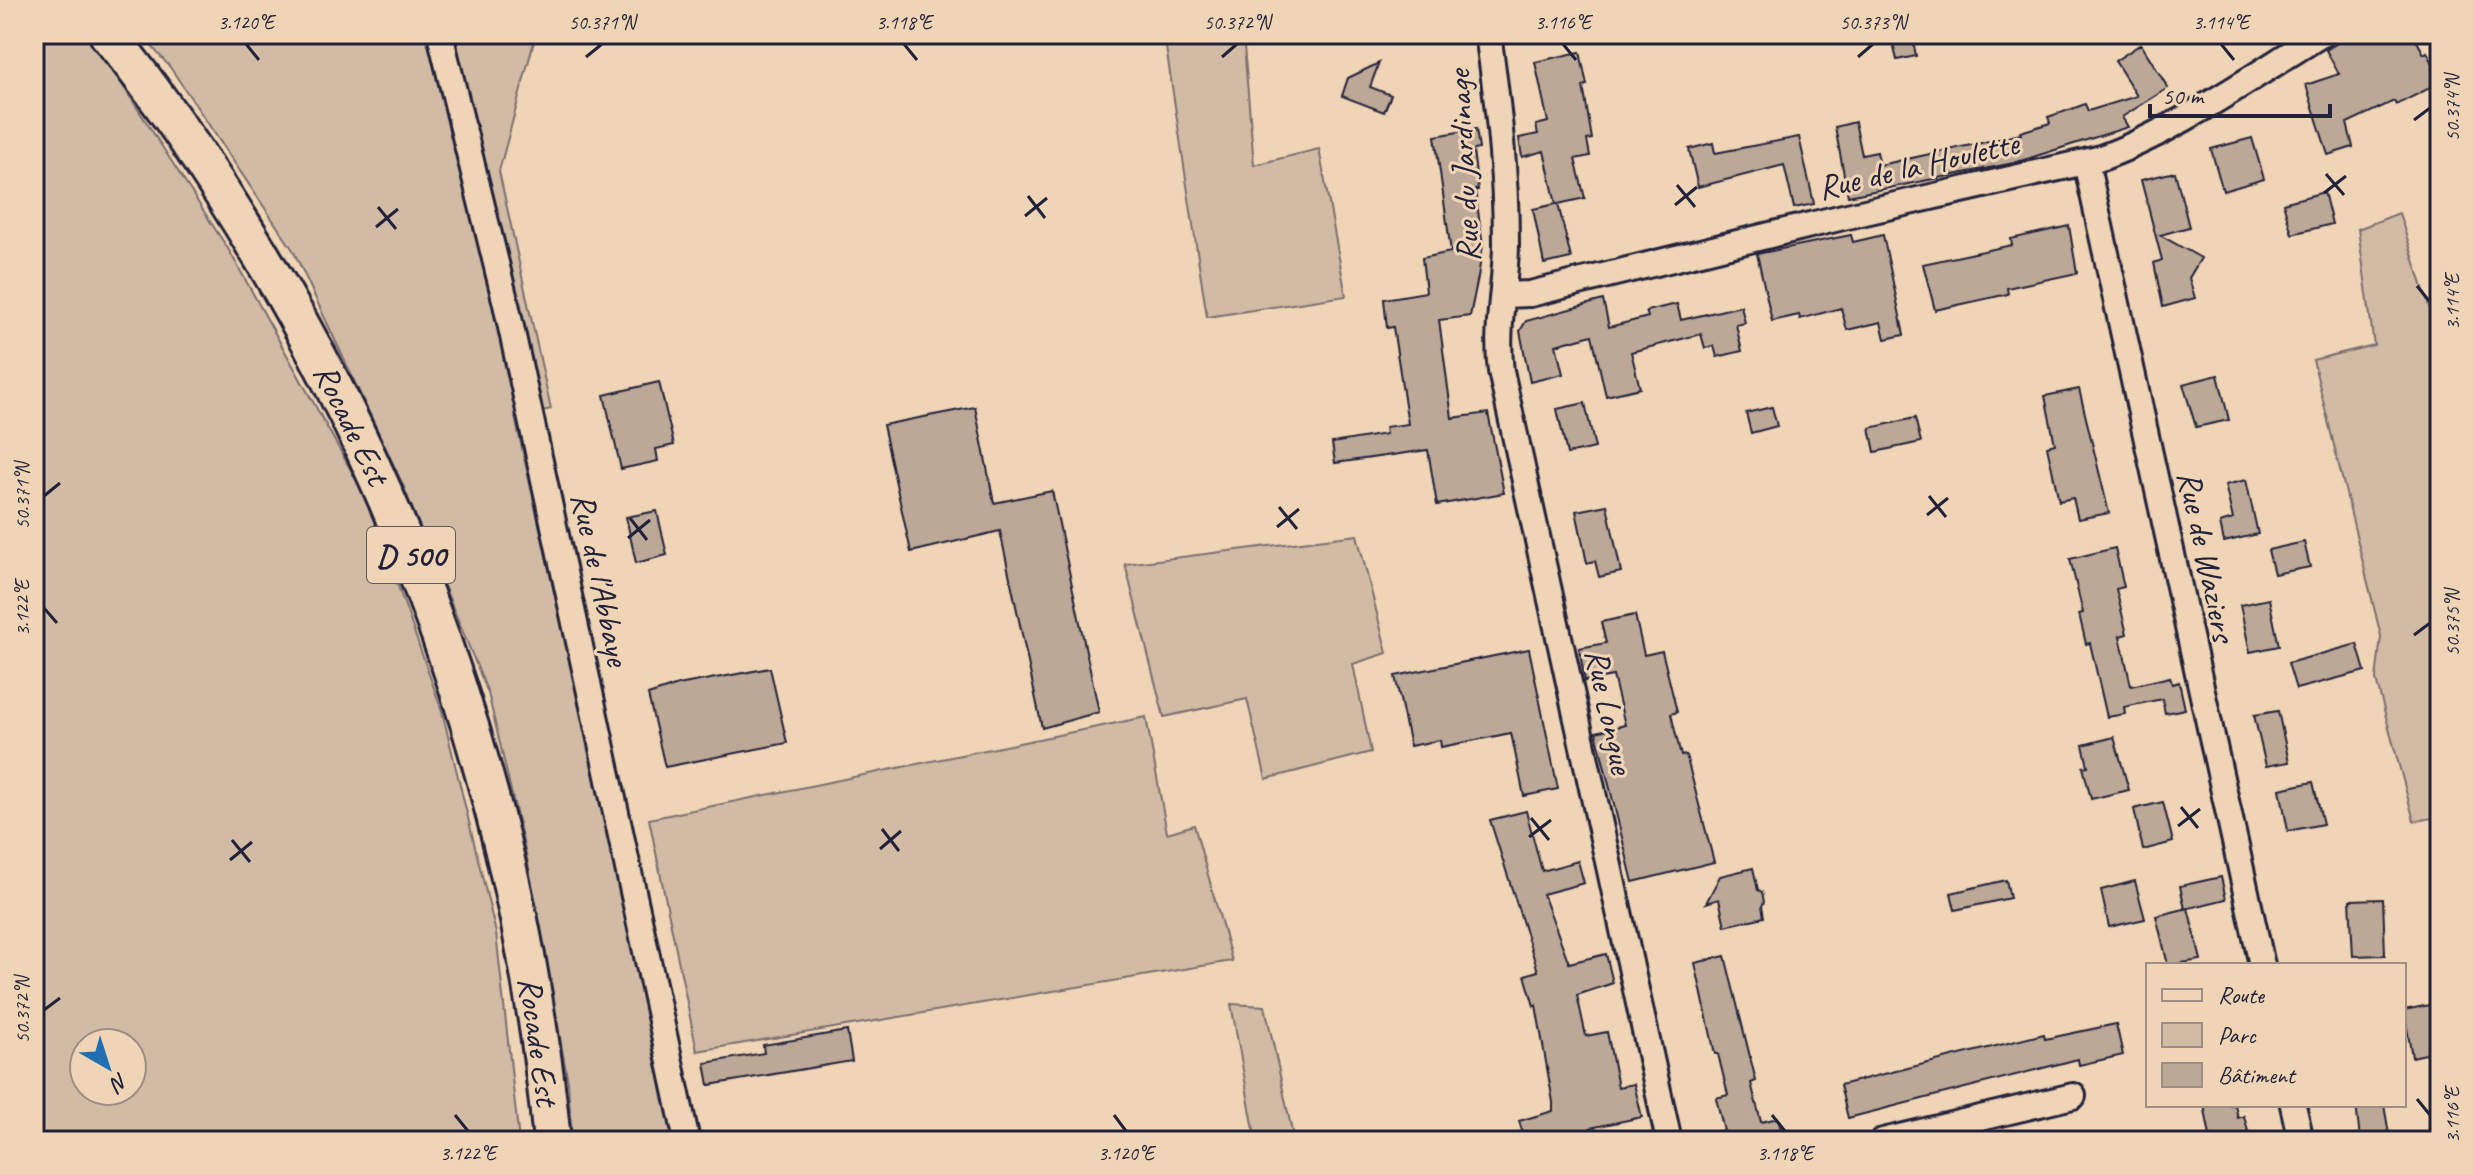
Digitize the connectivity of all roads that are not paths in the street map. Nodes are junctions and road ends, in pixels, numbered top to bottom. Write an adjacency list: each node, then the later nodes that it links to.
1 (108, 34): 10 (main road, Rocade Est / D 500)
2 (440, 34): 11 (street, Rue de l'Abbaye)
3 (1488, 34): 6 (street, Rue du Jardinage)
4 (2322, 34): 5 (street, Rue de la Houlette)
5 (2086, 162): 6 (street, Rue de la Houlette); 7 (street, Rue de Waziers)
6 (1503, 295): 12 (street, Rue Longue)
7 (2262, 963)
8 (2073, 1096): 13 (street)
9 (2293, 1107): 14 (street)
10 (552, 1141)
11 (687, 1141)
12 (1669, 1141)
13 (1883, 1141)
14 (2301, 1141)

